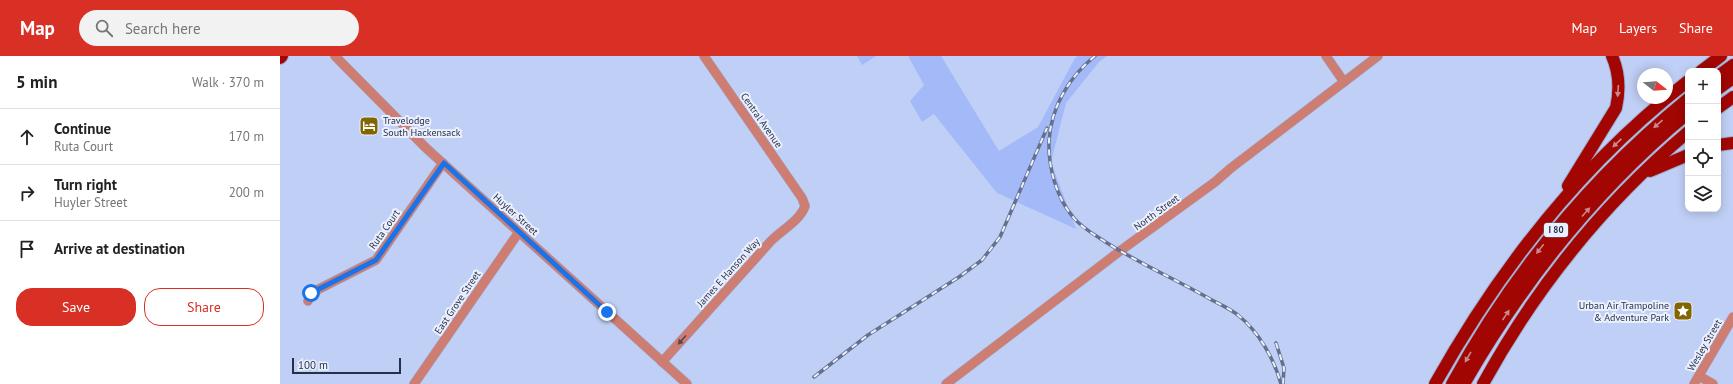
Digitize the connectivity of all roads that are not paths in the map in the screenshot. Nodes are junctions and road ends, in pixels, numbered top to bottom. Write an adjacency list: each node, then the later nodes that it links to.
1 (335, 56): 22 (street, Huyler Street)
2 (704, 56): 24 (street, Central Avenue)
3 (1326, 56): 11 (street)
4 (1378, 56): 11 (street, North Street)
5 (1612, 56): 25 (highway, one-way to 25)
6 (1721, 56): 8 (highway)
7 (1733, 65): 9 (highway)
8 (1705, 68)
9 (1721, 74)
10 (1733, 78): 13 (highway)
11 (1344, 82): 33 (street, North Street)
12 (1685, 84): 25 (highway, I 80, one-way to 25)
13 (1721, 87)
14 (1733, 97): 16 (highway)
15 (1685, 102): 35 (highway, I 80, one-way to 35)
16 (1721, 106)
17 (1685, 116): 36 (highway, I 80, one-way to 17)
18 (1685, 135): 23 (highway, I 80)
19 (1733, 143): 20 (highway)
20 (1721, 145)
21 (1685, 156): 23 (highway)
22 (444, 163): 26 (street, Huyler Street); 27 (street, Ruta Court)
23 (1643, 174): 37 (highway, I 80)
24 (802, 198): 29 (street, James E Hanson Way, one-way to 29)
25 (1545, 220): 34 (highway, I 80)
26 (519, 232): 29 (street, Huyler Street); 31 (street, East Grove Street)
27 (308, 301)
28 (1733, 317): 30 (street, Wesley Street)
29 (662, 362): 32 (street, Huyler Street)
30 (1699, 376): 38 (street, Wesley Street); 39 (street)
31 (414, 384)
32 (687, 384)
33 (946, 384)
34 (1435, 384)
35 (1452, 384)
36 (1464, 384)
37 (1483, 384)
38 (1694, 384)
39 (1713, 384)

